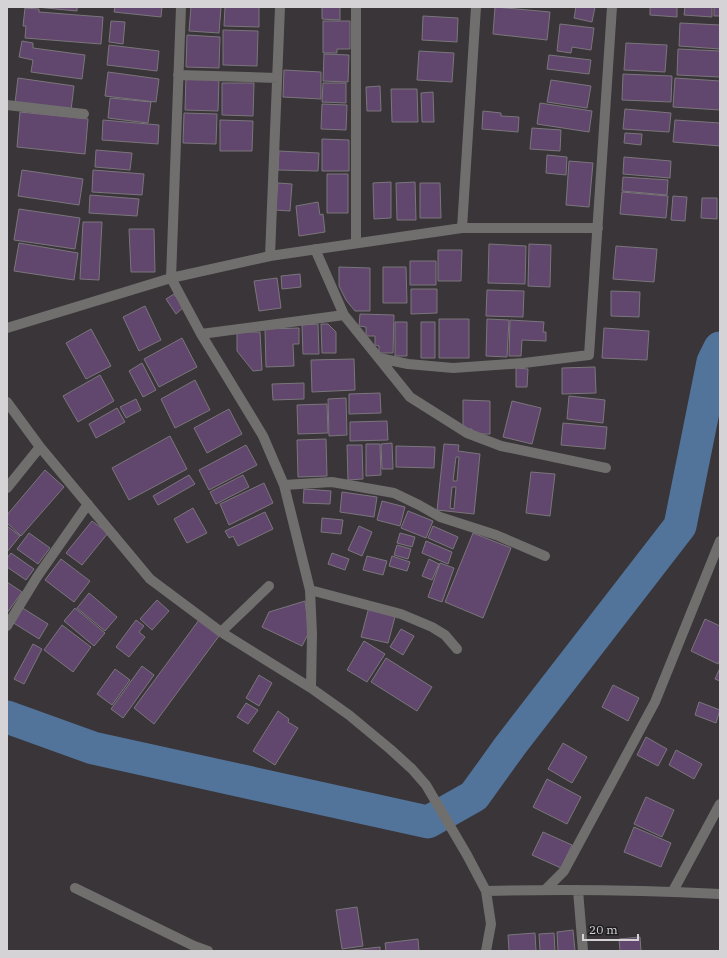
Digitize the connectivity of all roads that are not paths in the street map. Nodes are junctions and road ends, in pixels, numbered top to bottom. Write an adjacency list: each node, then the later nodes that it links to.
1 (181, 7): 6 (street)
2 (280, 7): 7 (street)
3 (356, 7): 12 (street)
4 (476, 7): 10 (street)
5 (612, 7): 11 (street)
6 (178, 74): 7 (street); 15 (street)
7 (277, 78): 14 (street)
8 (7, 105): 9 (street)
9 (84, 114)
10 (462, 228): 11 (street); 12 (street)
11 (598, 228): 19 (street)
12 (356, 243): 13 (street)
13 (315, 249): 14 (street); 16 (street)
14 (270, 256): 15 (street)
15 (171, 278): 17 (street); 18 (street)
16 (344, 315): 18 (street); 19 (street)
17 (7, 328)
18 (202, 334): 23 (street)
19 (379, 358): 22 (street)
20 (7, 402): 21 (street)
21 (40, 447): 24 (street); 25 (street)
22 (606, 468)
23 (284, 485): 27 (street); 29 (street)
24 (7, 488)
25 (88, 504): 30 (street); 31 (street)
26 (720, 541): 36 (street)
27 (545, 556)
28 (269, 586): 31 (street)
29 (310, 590): 32 (street); 33 (street)
30 (7, 626)
31 (221, 632): 33 (street)
32 (457, 649)
33 (312, 688): 39 (street)
34 (720, 804): 38 (street)
35 (75, 888): 41 (street)
36 (546, 889): 37 (street); 39 (street)
37 (578, 890): 38 (street); 43 (street)
38 (673, 891): 40 (street)
39 (486, 892): 42 (street)
40 (720, 894)
41 (208, 951)
42 (486, 951)
43 (583, 951)

